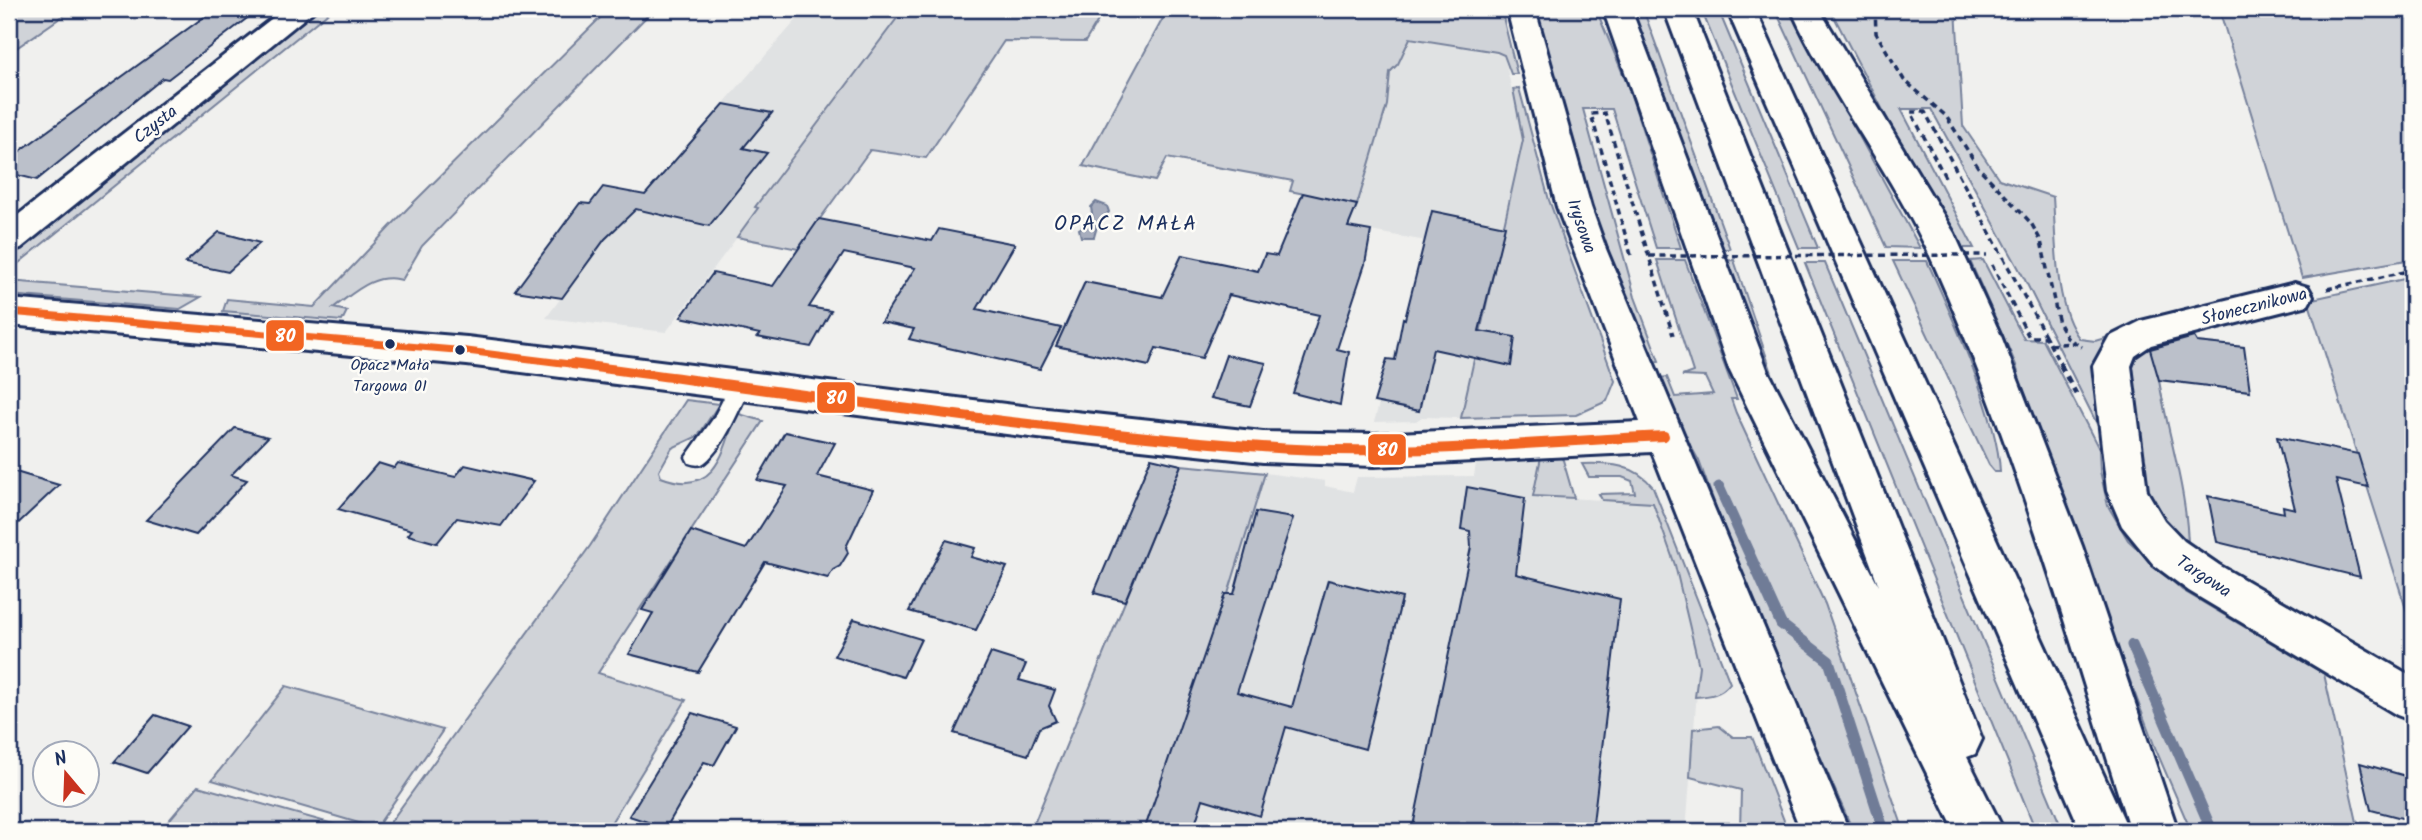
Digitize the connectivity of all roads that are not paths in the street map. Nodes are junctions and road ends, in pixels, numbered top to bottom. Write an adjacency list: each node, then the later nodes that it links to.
1 (302, 9): 7 (main road, Czysta)
2 (1521, 9): 12 (main road, Irysowa)
3 (1617, 9): 16 (main road)
4 (1678, 9): 17 (main road)
5 (1741, 9): 18 (main road)
6 (1805, 9): 19 (main road)
7 (9, 240)
8 (2295, 296): 10 (main road, Słonecznikowa)
9 (9, 312): 11 (main road)
10 (2112, 366): 14 (main road, Targowa)
11 (740, 386): 12 (main road); 13 (lane)
12 (1664, 436): 15 (main road, Irysowa)
13 (697, 457)
14 (2413, 700)
15 (1825, 831)
16 (1980, 831)
17 (1994, 831)
18 (2105, 831)
19 (2154, 831)

